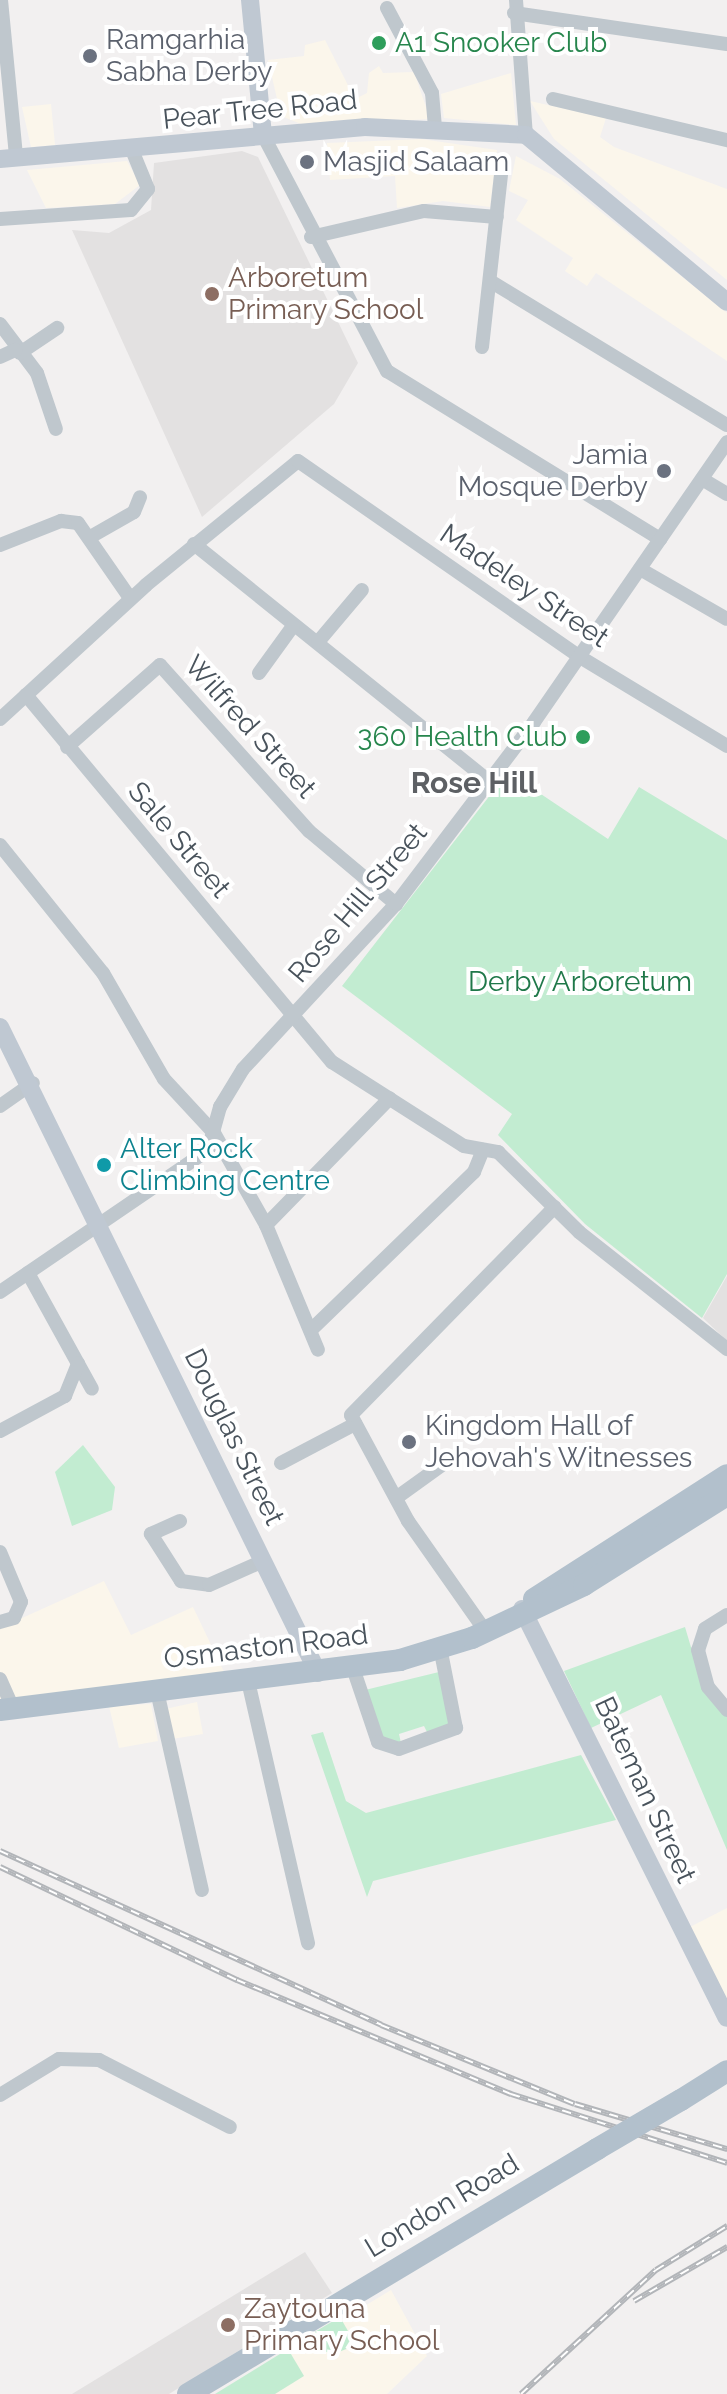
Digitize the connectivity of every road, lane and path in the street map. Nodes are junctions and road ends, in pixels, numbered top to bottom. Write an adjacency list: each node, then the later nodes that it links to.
1 (1, 0): 12 (street)
2 (250, 0): 8 (street)
3 (515, 6): 5 (street); 9 (street)
4 (387, 8): 7 (street)
5 (727, 44)
6 (553, 99): 10 (street)
7 (435, 129): 8 (street, Pear Tree Road); 9 (street, Pear Tree Road)
8 (263, 135): 11 (street, Pear Tree Road); 16 (street)
9 (526, 135): 18 (street)
10 (727, 140)
11 (132, 150): 12 (street, Pear Tree Road); 15 (street)
12 (8, 158)
13 (501, 175): 14 (street)
14 (497, 217): 16 (street); 17 (street)
15 (0, 219)
16 (311, 237): 31 (street)
17 (490, 281): 21 (street); 24 (street)
18 (727, 302)
19 (0, 324): 22 (street)
20 (57, 328): 22 (street)
21 (482, 347)
22 (18, 352): 23 (street); 25 (street)
23 (0, 357)
24 (727, 425)
25 (56, 429)
26 (727, 442): 27 (street, Rose Hill Street)
27 (702, 479): 28 (street); 31 (street, Rose Hill Street)
28 (727, 494)
29 (140, 497): 30 (street)
30 (92, 536): 33 (street); 36 (street)
31 (660, 539): 34 (street, Rose Hill Street)
32 (194, 544): 36 (street); 38 (street); 40 (street, Madeley Street)
33 (0, 545)
34 (640, 569): 37 (street); 40 (street, Rose Hill Street)
35 (362, 590): 39 (street)
36 (130, 598): 42 (street)
37 (727, 619)
38 (293, 626): 39 (street); 41 (street)
39 (318, 642): 46 (street)
40 (580, 657): 44 (street, Madeley Street); 46 (street, Rose Hill Street)
41 (259, 673)
42 (26, 695): 43 (street); 45 (street, Sale Street)
43 (0, 719)
44 (727, 746)
45 (67, 747): 48 (street, Wilfred Street); 49 (street, Sale Street)
46 (489, 781): 48 (street, Rose Hill Street)
47 (0, 845): 54 (street)
48 (396, 904): 49 (street, Rose Hill Street)
49 (292, 1019): 52 (street, Sale Street); 54 (street, Rose Hill Street)
50 (0, 1027): 51 (street, Douglas Street)
51 (33, 1083): 53 (street); 57 (street, Douglas Street)
52 (390, 1098): 55 (street, Sale Street); 58 (street)
53 (0, 1106)
54 (214, 1133): 57 (street, Rose Hill Street); 58 (street)
55 (483, 1150): 56 (street, Sale Street); 61 (street)
56 (555, 1207): 62 (street, Sale Street); 66 (street)
57 (102, 1225): 59 (street); 75 (street, Douglas Street)
58 (266, 1225): 61 (street)
59 (28, 1273): 60 (street); 64 (street)
60 (0, 1292)
61 (311, 1330): 63 (street)
62 (727, 1349)
63 (318, 1350)
64 (78, 1364): 65 (street); 67 (street)
65 (92, 1389)
66 (353, 1420): 69 (street); 72 (street)
67 (0, 1431)
68 (453, 1457): 72 (street)
69 (281, 1463)
70 (727, 1475): 76 (main road, Osmaston Road)
71 (727, 1495): 76 (main road, Osmaston Road)
72 (396, 1498): 79 (street)
73 (180, 1521): 75 (street)
74 (0, 1552): 78 (street)
75 (263, 1561): 82 (street, Douglas Street)
76 (525, 1607): 79 (main road, Osmaston Road); 90 (street, Bateman Street)
77 (727, 1615): 87 (street)
78 (0, 1622)
79 (486, 1632): 80 (main road, Osmaston Road)
80 (440, 1647): 81 (main road, Osmaston Road); 81 (street)
81 (353, 1668): 82 (main road, Osmaston Road)
82 (318, 1673): 84 (main road, Osmaston Road)
83 (0, 1679): 86 (street)
84 (248, 1681): 85 (main road, Osmaston Road); 89 (street)
85 (157, 1691): 86 (main road, Osmaston Road); 88 (street)
86 (7, 1709)
87 (727, 1710)
88 (202, 1890)
89 (308, 1943)
90 (727, 2018)
91 (727, 2071): 94 (main road, London Road, bridge)
92 (0, 2095): 93 (street)
93 (230, 2127)
94 (188, 2394)

